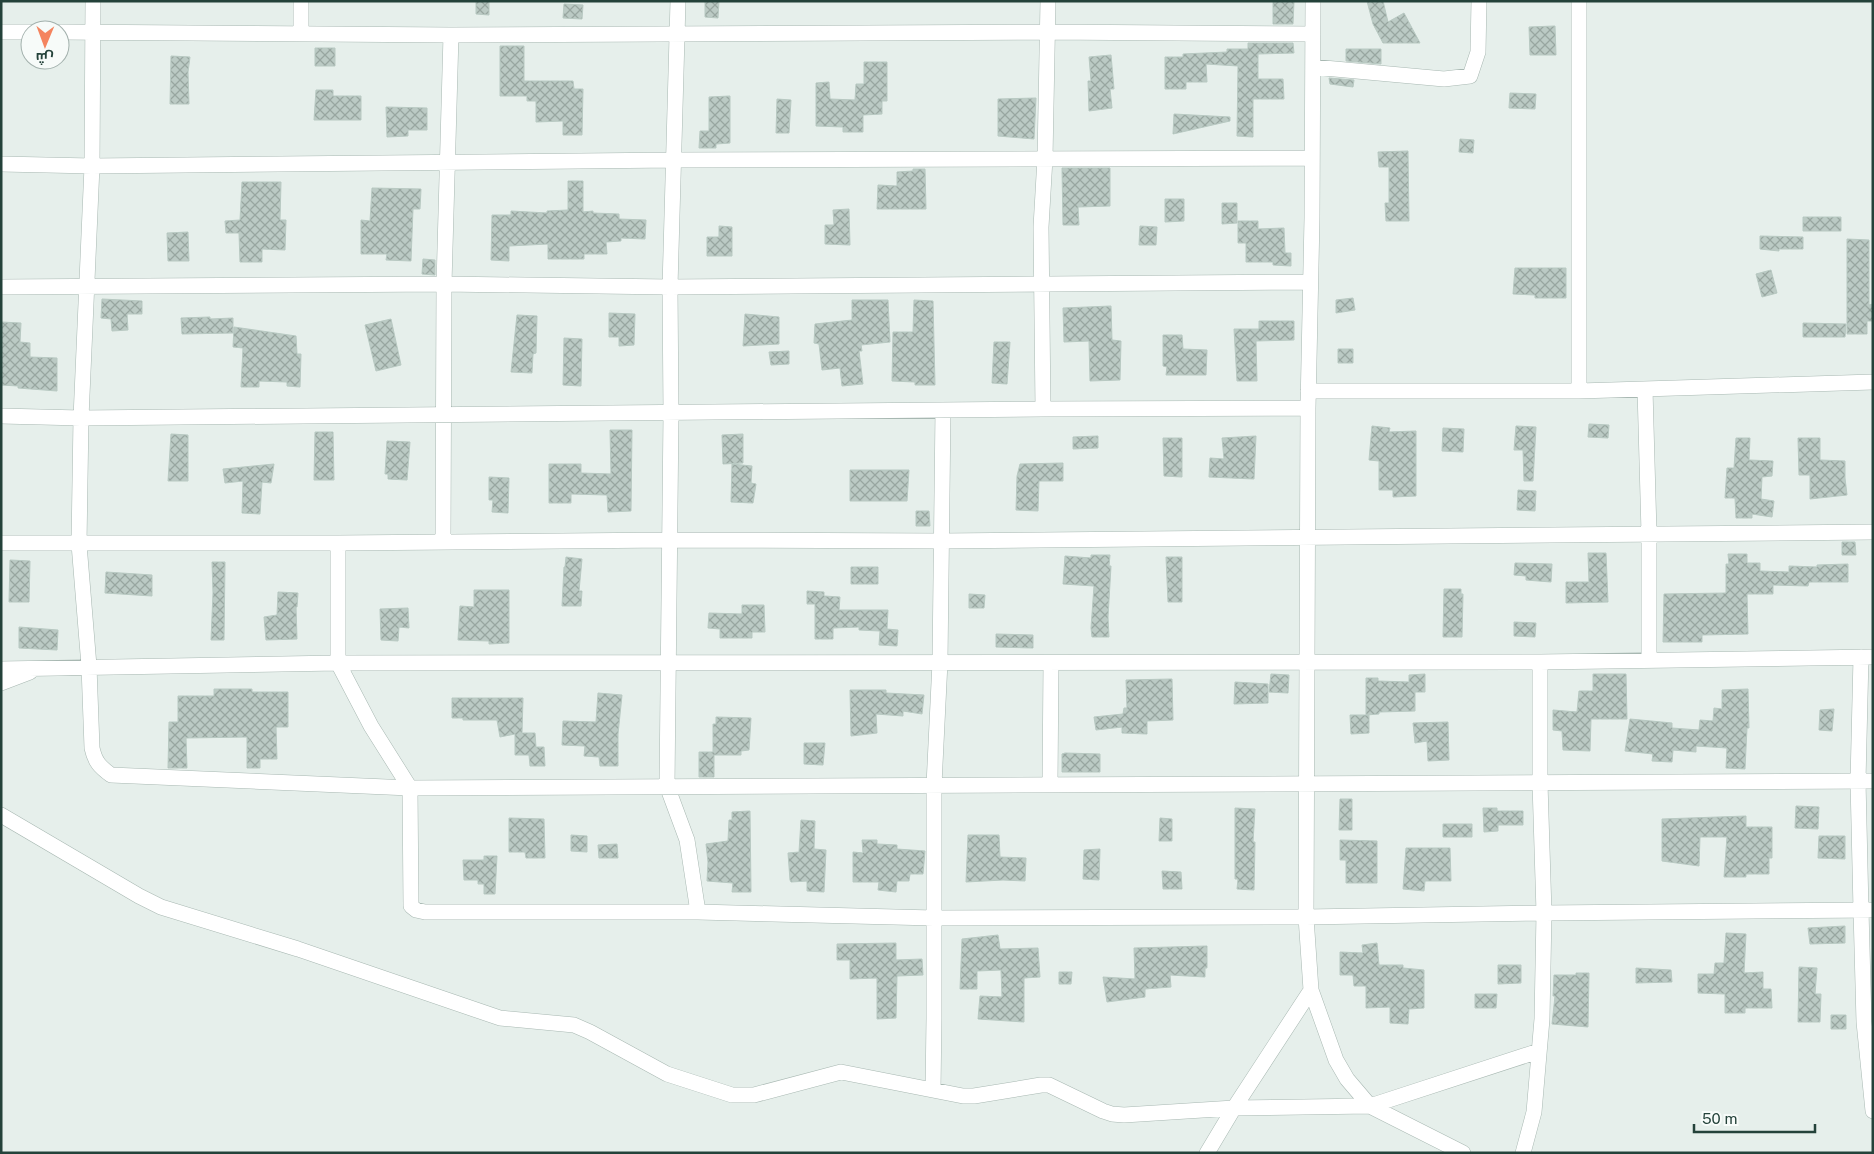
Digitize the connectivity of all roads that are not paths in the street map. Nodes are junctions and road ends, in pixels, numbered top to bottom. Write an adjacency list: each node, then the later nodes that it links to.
1 (93, 1): 11 (street)
2 (301, 1): 13 (street)
3 (678, 1): 14 (street)
4 (1048, 1): 12 (street)
5 (1313, 1): 15 (street)
6 (1479, 1): 17 (street)
7 (1579, 1): 33 (street)
8 (1, 32): 9 (street)
9 (20, 32)
10 (70, 32): 11 (street)
11 (92, 32): 13 (street); 23 (street)
12 (1048, 32): 14 (street); 15 (street); 18 (street)
13 (301, 34): 16 (street)
14 (677, 34): 16 (street); 20 (street)
15 (1313, 34): 17 (street)
16 (450, 35): 21 (street)
17 (1313, 67): 19 (street)
18 (1045, 158): 19 (street); 20 (street); 27 (street)
19 (1312, 158): 24 (street)
20 (674, 160): 21 (street); 29 (street)
21 (447, 162): 23 (street); 25 (street)
22 (1, 164): 23 (street)
23 (92, 166): 26 (street)
24 (1310, 282): 27 (street); 32 (street)
25 (444, 284): 26 (street); 29 (street); 37 (street)
26 (86, 285): 28 (street); 40 (street)
27 (1041, 285): 29 (street); 35 (street)
28 (1, 287)
29 (670, 287): 38 (street)
30 (1873, 382): 31 (street)
31 (1645, 389): 33 (street); 42 (street)
32 (1308, 391): 33 (street); 34 (street)
33 (1579, 391)
34 (1308, 408): 35 (street); 43 (street)
35 (1042, 409): 36 (street)
36 (943, 410): 38 (street); 46 (street)
37 (442, 414): 38 (street); 40 (street); 45 (street)
38 (671, 414): 44 (street)
39 (1, 416): 40 (street)
40 (81, 418): 48 (street)
41 (1873, 532): 42 (street)
42 (1649, 533): 43 (street); 51 (street)
43 (1308, 536): 46 (street); 53 (street)
44 (669, 540): 45 (street); 46 (street); 57 (street)
45 (443, 541): 49 (street)
46 (942, 541): 52 (street)
47 (1, 543): 48 (street)
48 (79, 544): 49 (street); 58 (street)
49 (338, 544): 55 (street)
50 (1867, 657): 51 (street); 62 (street)
51 (1649, 660): 54 (street)
52 (940, 662): 56 (street); 57 (street); 65 (street)
53 (1306, 662): 54 (street); 56 (street); 64 (street)
54 (1540, 662): 63 (street)
55 (338, 663): 57 (street); 58 (street); 68 (street)
56 (1051, 663): 66 (street)
57 (668, 664): 67 (street)
58 (89, 666): 59 (street); 68 (street)
59 (40, 668): 60 (street); 61 (street)
60 (1, 669)
61 (1, 683)
62 (1865, 781): 63 (street); 70 (street)
63 (1540, 783): 64 (street); 72 (street)
64 (1307, 784): 66 (street); 73 (street)
65 (934, 785): 66 (street); 67 (street); 74 (street)
66 (1050, 785)
67 (667, 786): 68 (street); 71 (street)
68 (410, 788): 71 (street)
69 (1, 815): 77 (street)
70 (1867, 910): 72 (street); 80 (street)
71 (698, 912): 74 (street)
72 (1544, 913): 73 (street); 76 (street)
73 (1306, 917): 74 (street); 75 (street)
74 (934, 918): 77 (street)
75 (1311, 990): 78 (street); 79 (street)
76 (1539, 1052): 78 (street); 83 (street)
77 (933, 1090): 79 (street)
78 (1370, 1106): 79 (street); 82 (street)
79 (1234, 1108): 81 (street)
80 (1873, 1111)
81 (1207, 1153)
82 (1463, 1153)
83 (1523, 1153)

